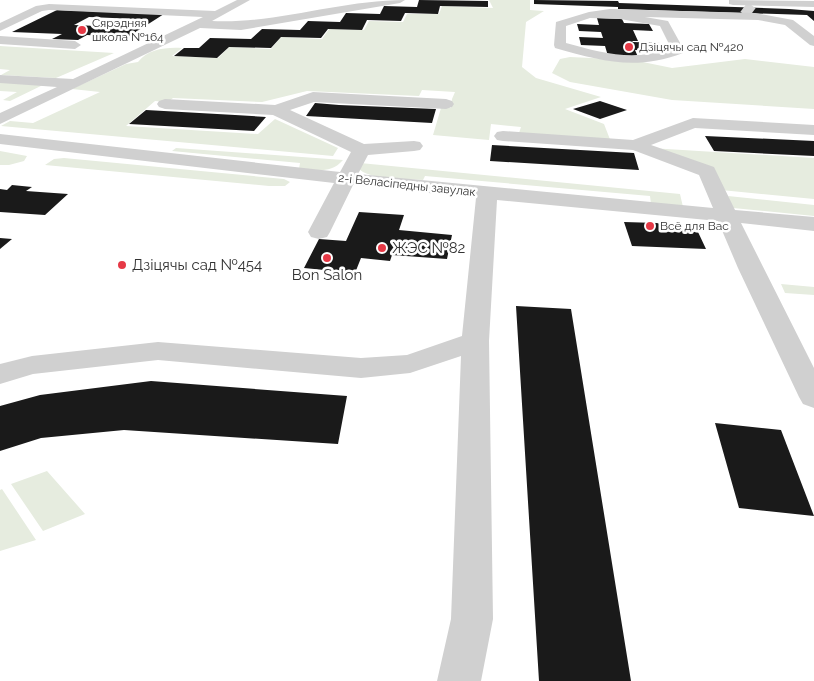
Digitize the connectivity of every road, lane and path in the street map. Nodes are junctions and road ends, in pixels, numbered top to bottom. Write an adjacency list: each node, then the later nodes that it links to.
1 (400, 0): 8 (street)
2 (720, 2): 5 (street)
3 (814, 4): 5 (street)
4 (244, 5): 6 (street)
5 (746, 8): 7 (street); 11 (street)
6 (222, 11): 8 (street); 9 (street)
7 (589, 15): 7 (street)
8 (197, 24): 14 (street)
9 (0, 27)
10 (0, 40): 12 (street)
11 (814, 42)
12 (75, 45)
13 (0, 79): 14 (street)
14 (75, 84): 18 (street)
15 (165, 104): 17 (street)
16 (446, 104): 17 (street)
17 (276, 110): 24 (street)
18 (0, 119)
19 (814, 130): 22 (street)
20 (503, 136): 22 (street)
21 (0, 139): 25 (street, 2-і Веласіпедны завулак)
22 (635, 145): 27 (street)
23 (414, 146): 24 (street)
24 (361, 150): 25 (street)
25 (346, 179): 26 (street, 2-і Веласіпедны завулак); 29 (street)
26 (487, 193): 27 (street, 2-і Веласіпедны завулак); 30 (street)
27 (725, 214): 28 (street, 2-і Веласіпедны завулак); 32 (street)
28 (814, 224)
29 (319, 232)
30 (475, 341): 31 (street); 33 (street)
31 (0, 374)
32 (814, 397)
33 (459, 681)

